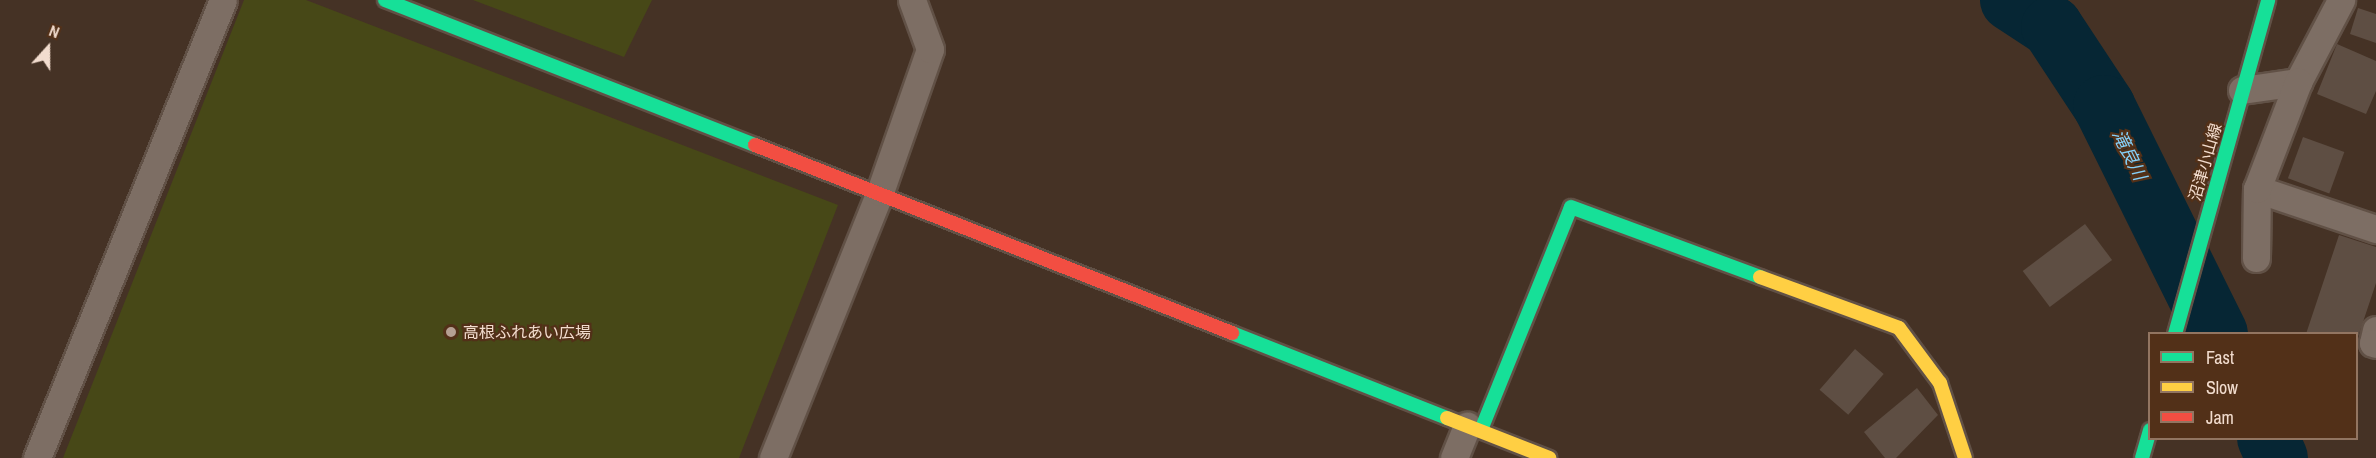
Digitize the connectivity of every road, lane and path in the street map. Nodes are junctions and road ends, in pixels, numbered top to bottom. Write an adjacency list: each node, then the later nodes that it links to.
1 (223, 0): 17 (street)
2 (385, 0): 9 (street)
3 (912, 0): 9 (street)
4 (2268, 0): 7 (street, 沼津小山線)
5 (2341, 0): 6 (street)
6 (2298, 82): 7 (street); 8 (street)
7 (2242, 90): 13 (street, 沼津小山線)
8 (2257, 189): 10 (street); 11 (street)
9 (880, 192): 15 (street); 18 (street)
10 (2376, 229)
11 (2256, 258)
12 (2376, 330): 14 (street)
13 (2175, 332)
14 (2376, 344)
15 (1474, 427): 19 (street); 20 (street); 21 (street)
16 (2148, 437): 22 (street)
17 (37, 458)
18 (773, 458)
19 (1454, 458)
20 (1549, 458)
21 (1965, 458)
22 (2142, 458)

